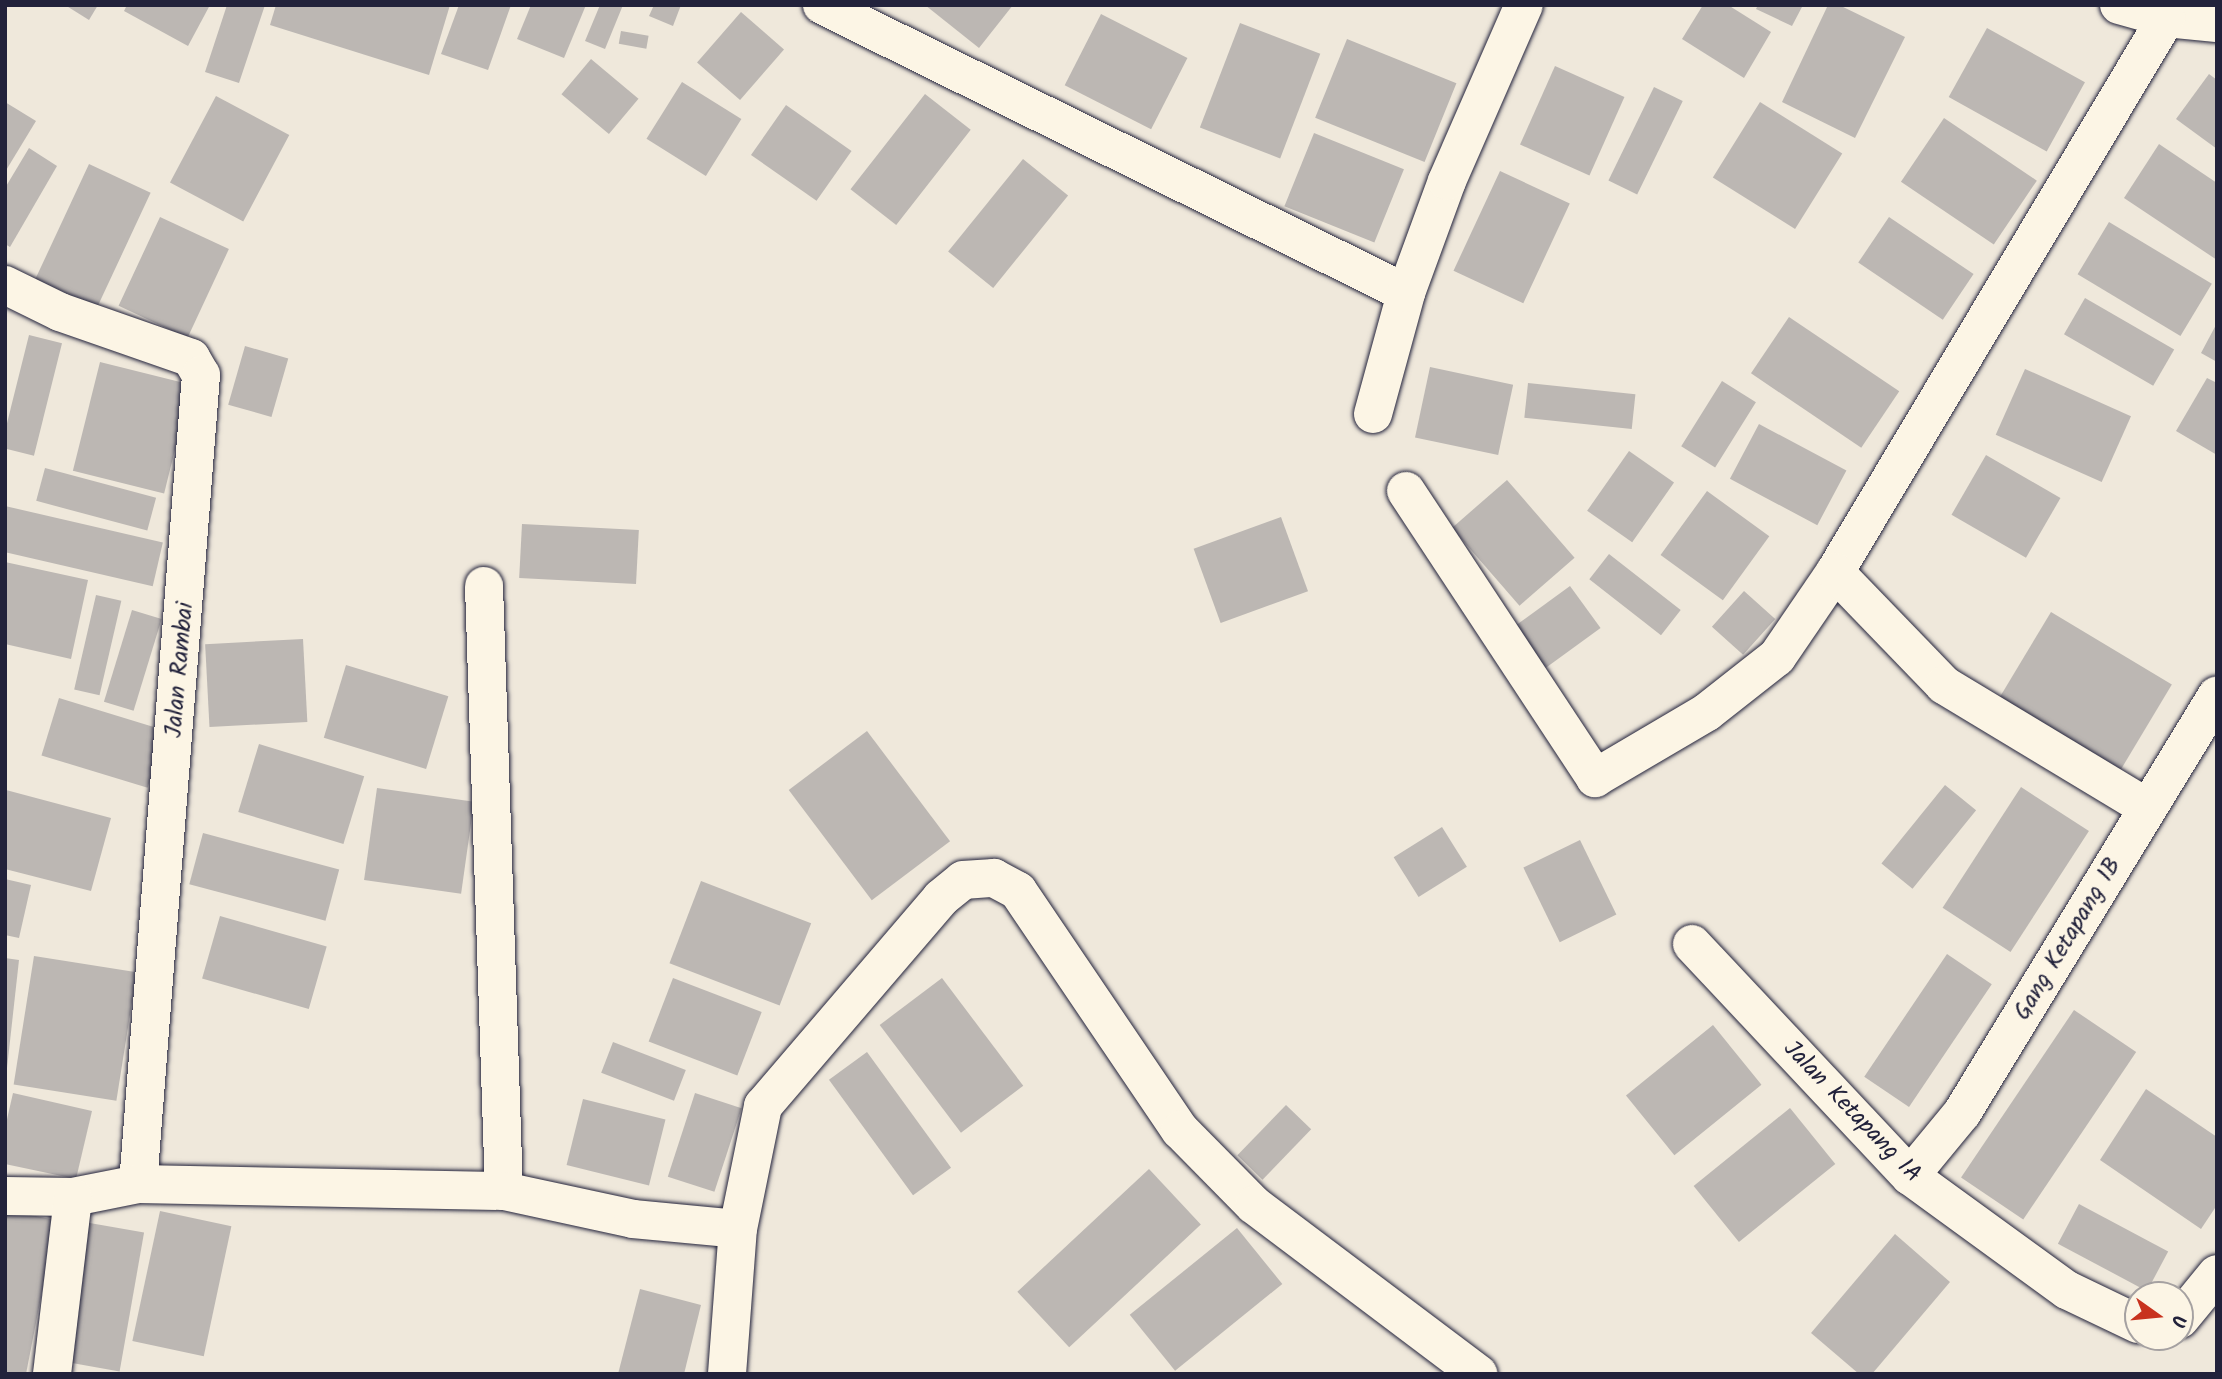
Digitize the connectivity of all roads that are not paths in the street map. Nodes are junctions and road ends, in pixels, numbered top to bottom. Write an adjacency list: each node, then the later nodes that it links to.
1 (822, 5): 7 (street)
2 (1524, 5): 7 (street)
3 (2119, 5): 4 (street)
4 (2166, 18): 5 (street); 10 (street)
5 (2217, 23)
6 (5, 285): 16 (street, Jalan Rambai)
7 (1406, 293): 8 (street)
8 (1373, 414)
9 (1406, 491): 10 (street)
10 (1835, 572): 13 (street)
11 (484, 586): 17 (street)
12 (2217, 696): 13 (street, Gang Ketapang 1B)
13 (2148, 808): 15 (street, Gang Ketapang 1B)
14 (1692, 944): 15 (street, Jalan Ketapang 1A)
15 (1910, 1176): 23 (street, Jalan Ketapang 1A)
16 (138, 1184): 17 (street); 19 (street)
17 (504, 1191): 20 (street)
18 (5, 1196): 19 (street)
19 (73, 1197): 24 (street)
20 (738, 1229): 25 (street); 26 (street)
21 (2217, 1274): 22 (street)
22 (2194, 1302)
23 (2124, 1317)
24 (52, 1374)
25 (727, 1374)
26 (1478, 1374)

